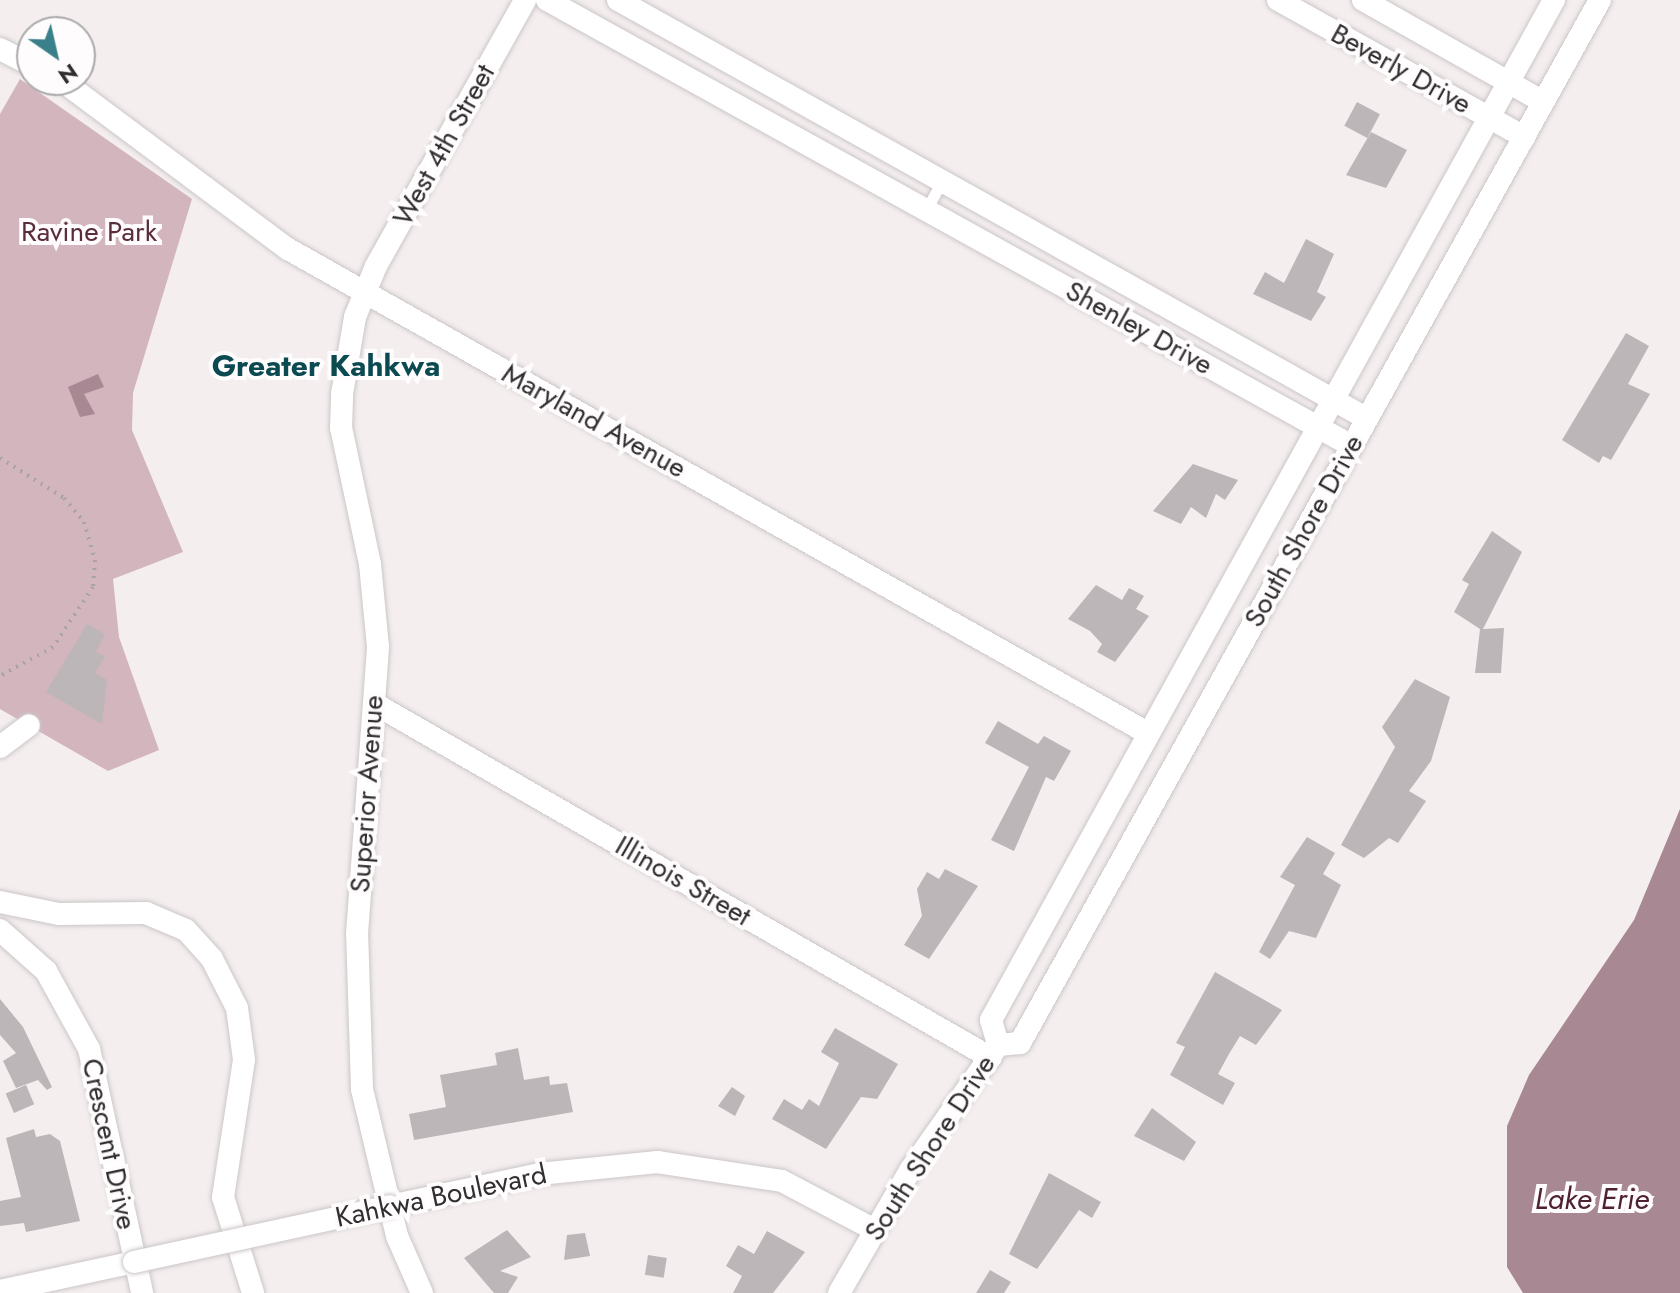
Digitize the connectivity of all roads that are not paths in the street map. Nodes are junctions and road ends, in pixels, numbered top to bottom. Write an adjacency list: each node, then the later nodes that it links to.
1 (525, 0): 15 (street, West 4th Street)
2 (547, 0): 14 (street, Shenley Drive)
3 (618, 0): 13 (street, Shenley Drive)
4 (1278, 0): 11 (street, Beverly Drive)
5 (1363, 0): 8 (street, Beverly Drive)
6 (1554, 0): 8 (street, South Shore Drive)
7 (1600, 0): 10 (street, South Shore Drive)
8 (1509, 81): 10 (street, Beverly Drive); 11 (street, South Shore Drive)
9 (82, 96): 15 (street, Maryland Avenue)
10 (1543, 102): 12 (street, South Shore Drive)
11 (1488, 117): 12 (street, Beverly Drive); 16 (street, South Shore Drive)
12 (1524, 137): 17 (street, South Shore Drive)
13 (942, 181): 14 (lane); 16 (street, Shenley Drive)
14 (926, 210): 18 (street, Shenley Drive)
15 (365, 292): 20 (street, Superior Avenue); 22 (street, Maryland Avenue)
16 (1332, 399): 17 (street, Shenley Drive); 18 (street, South Shore Drive)
17 (1366, 418): 19 (street, South Shore Drive)
18 (1316, 427): 19 (street, Shenley Drive); 22 (street, South Shore Drive)
19 (1352, 446): 26 (street, South Shore Drive)
20 (375, 704): 26 (street, Illinois Street); 27 (street, Superior Avenue)
21 (29, 725): 23 (street)
22 (1146, 732): 26 (street, South Shore Drive)
23 (0, 747)
24 (0, 902): 32 (street)
25 (0, 930): 29 (street, Crescent Drive)
26 (994, 1051): 28 (street, South Shore Drive)
27 (390, 1206): 28 (street, Kahkwa Boulevard); 29 (street, Kahkwa Boulevard, bridge); 33 (street, Superior Avenue)
28 (875, 1230): 34 (street, South Shore Drive)
29 (134, 1262): 30 (street, Kahkwa Boulevard); 31 (street, Crescent Drive)
30 (0, 1291)
31 (142, 1293)
32 (253, 1293)
33 (422, 1293)
34 (839, 1293)

